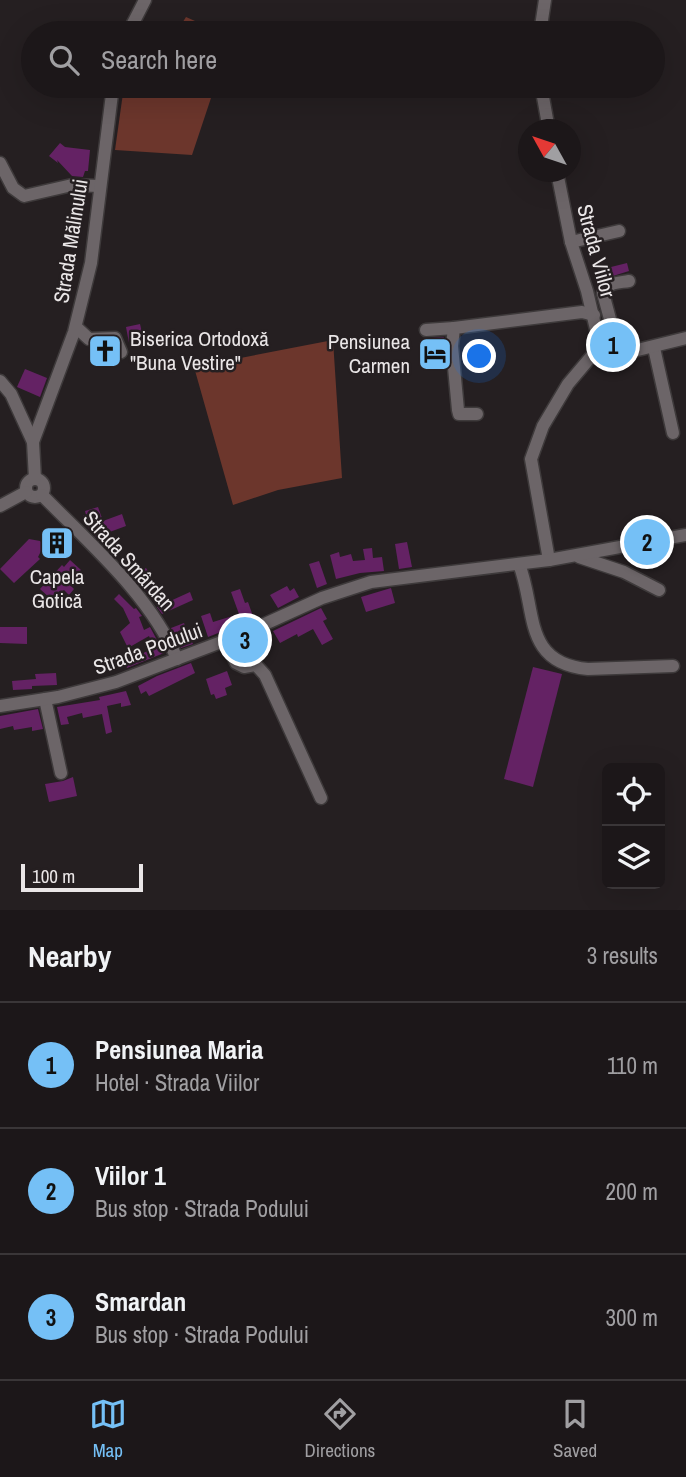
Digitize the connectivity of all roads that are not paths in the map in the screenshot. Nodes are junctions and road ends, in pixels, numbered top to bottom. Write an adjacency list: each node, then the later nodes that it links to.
1 (145, 0): 3 (street)
2 (544, 0): 4 (street)
3 (134, 21)
4 (541, 21)
5 (111, 98): 10 (street, Strada Mălinului)
6 (543, 98): 7 (street)
7 (548, 119)
8 (0, 163): 10 (street)
9 (559, 182): 12 (street, Strada Viilor)
10 (99, 186): 15 (street, Strada Mălinului)
11 (620, 231): 12 (street)
12 (571, 242): 14 (street, Strada Viilor)
13 (629, 281): 21 (street)
14 (594, 315): 16 (street); 21 (street, Strada Viilor)
15 (76, 327): 20 (street); 25 (street, Strada Mălinului)
16 (454, 328): 17 (street); 23 (street)
17 (426, 330)
18 (686, 338): 19 (street)
19 (653, 348): 21 (street); 24 (street)
20 (121, 352)
21 (591, 357): 32 (street)
22 (0, 381): 25 (street)
23 (477, 414)
24 (673, 433)
25 (33, 442): 26 (street, Strada Mălinului)
26 (35, 479): 27 (street); 28 (street, Strada Mălinului)
27 (26, 492): 28 (street); 29 (street)
28 (42, 495): 36 (street, Strada Smârdan)
29 (0, 506)
30 (686, 536): 31 (street, Strada Podului)
31 (576, 556): 32 (street, Strada Podului); 34 (street)
32 (550, 560): 33 (street, Strada Podului)
33 (519, 564): 35 (street, Strada Podului); 37 (street)
34 (659, 590)
35 (226, 640): 36 (street, Strada Podului); 41 (street)
36 (177, 659): 38 (street, Strada Podului)
37 (673, 666)
38 (45, 699): 39 (street, Strada Podului); 40 (street)
39 (0, 706)
40 (61, 773)
41 (321, 797)

